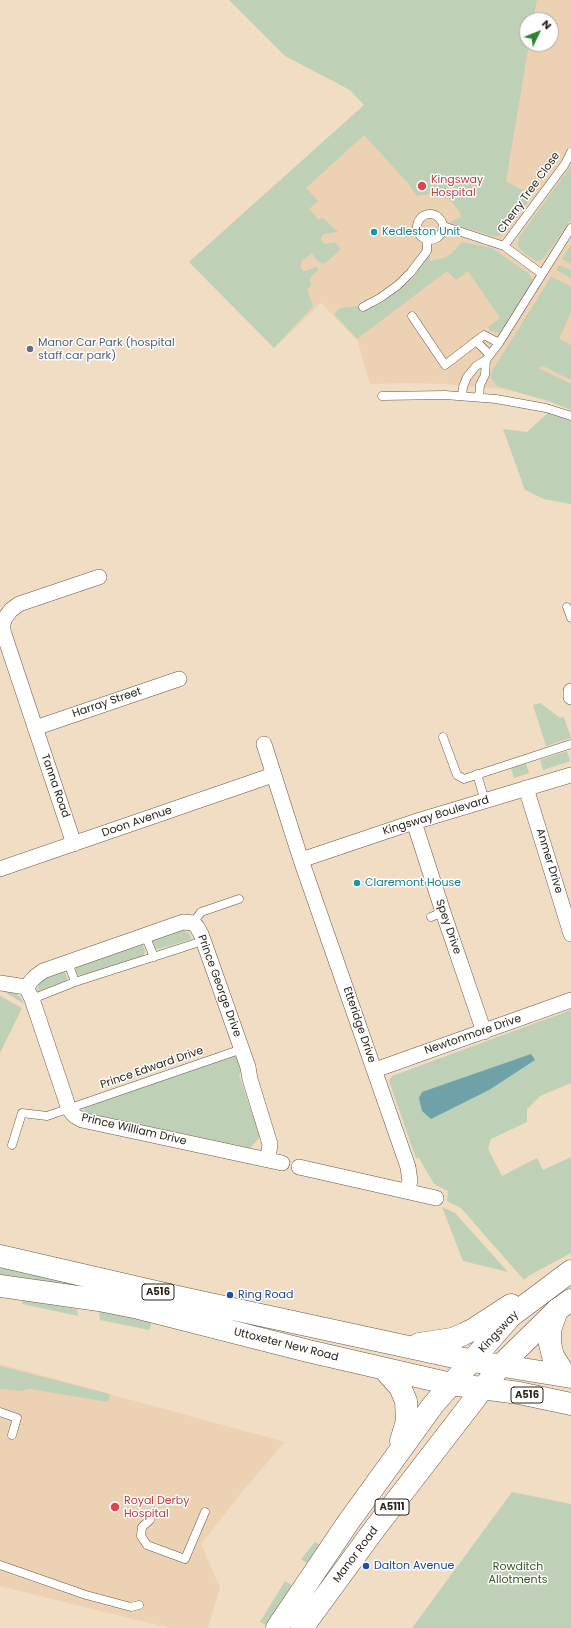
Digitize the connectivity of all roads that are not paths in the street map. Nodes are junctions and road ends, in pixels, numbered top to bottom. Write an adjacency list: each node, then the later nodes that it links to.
1 (571, 152): 5 (lane, Cherry Tree Close)
2 (443, 226): 4 (lane); 4 (lane); 5 (lane)
3 (571, 228): 6 (lane)
4 (427, 239): 7 (lane)
5 (504, 246): 6 (lane)
6 (542, 274): 10 (lane)
7 (363, 307)
8 (412, 316): 9 (lane)
9 (476, 341): 10 (lane); 11 (lane)
10 (499, 343): 11 (lane)
11 (488, 358): 13 (lane); 14 (lane)
12 (382, 396): 13 (lane)
13 (462, 396): 14 (lane)
14 (479, 397): 15 (lane)
15 (571, 416)
16 (99, 577): 22 (street, Tanna Road)
17 (567, 607): 18 (lane)
18 (571, 618)
19 (179, 679): 22 (street, Harray Street)
20 (571, 691): 21 (street)
21 (571, 697)
22 (35, 728): 32 (street, Tanna Road)
23 (444, 737): 26 (lane)
24 (264, 744): 27 (street, Etteridge Drive)
25 (571, 744): 26 (lane)
26 (477, 774): 30 (lane)
27 (273, 775): 32 (street, Doon Avenue); 33 (street, Etteridge Drive)
28 (571, 775): 29 (street, Kingsway Boulevard)
29 (526, 788): 30 (street, Kingsway Boulevard); 37 (street, Anmer Drive)
30 (485, 801): 31 (street, Kingsway Boulevard)
31 (414, 822): 33 (street, Kingsway Boulevard); 46 (street, Spey Drive)
32 (74, 844): 34 (street, Doon Avenue)
33 (301, 860): 48 (street, Etteridge Drive)
34 (0, 869)
35 (239, 899): 36 (lane)
36 (193, 923): 38 (street, Prince George Drive); 39 (street, Prince George Drive)
37 (571, 934)
38 (145, 935): 40 (lane); 41 (street, Prince George Drive)
39 (203, 941): 40 (lane); 47 (street, Prince George Drive)
40 (154, 957): 42 (lane)
41 (68, 962): 42 (lane); 44 (street, Prince George Drive)
42 (75, 982): 44 (lane)
43 (0, 983): 44 (street)
44 (29, 993): 49 (street, Prince William Drive)
45 (571, 1000): 46 (street, Newtonmore Drive)
46 (484, 1032): 48 (street, Newtonmore Drive)
47 (242, 1049): 49 (lane, Prince Edward Drive); 51 (street, Prince George Drive)
48 (375, 1070): 53 (street, Etteridge Drive)
49 (69, 1109): 50 (lane, Prince Edward Drive); 51 (street, Prince William Drive)
50 (12, 1145)
51 (275, 1161)
52 (299, 1167): 53 (street)
53 (407, 1191): 54 (street)
54 (436, 1198)
55 (0, 1256): 59 (main road, Uttoxeter New Road / A516)
56 (568, 1272): 59 (main road); 60 (main road, Kingsway / A5111)
57 (0, 1286): 62 (main road, Uttoxeter New Road / A516)
58 (564, 1305): 61 (main road, A5111); 63 (main road)
59 (406, 1346): 60 (main road, Uttoxeter New Road / A516)
60 (473, 1361): 61 (main road, Uttoxeter New Road / A516); 64 (main road, Kingsway / A5111); 65 (main road)
61 (501, 1365): 63 (main road, Uttoxeter New Road / A516); 65 (main road, A5111)
62 (384, 1369): 64 (main road, Uttoxeter New Road / A516); 69 (main road)
63 (568, 1376)
64 (450, 1384): 65 (main road, Uttoxeter New Road / A516); 69 (main road, A5111)
65 (484, 1388): 66 (main road, Uttoxeter New Road / A516); 75 (main road, Manor Road / A5111)
66 (571, 1404)
67 (0, 1412): 68 (lane)
68 (12, 1435)
69 (397, 1454): 74 (main road, A5111)
70 (205, 1512): 71 (lane)
71 (150, 1520)
72 (0, 1565): 73 (lane)
73 (138, 1605)
74 (278, 1628)
75 (302, 1628)

